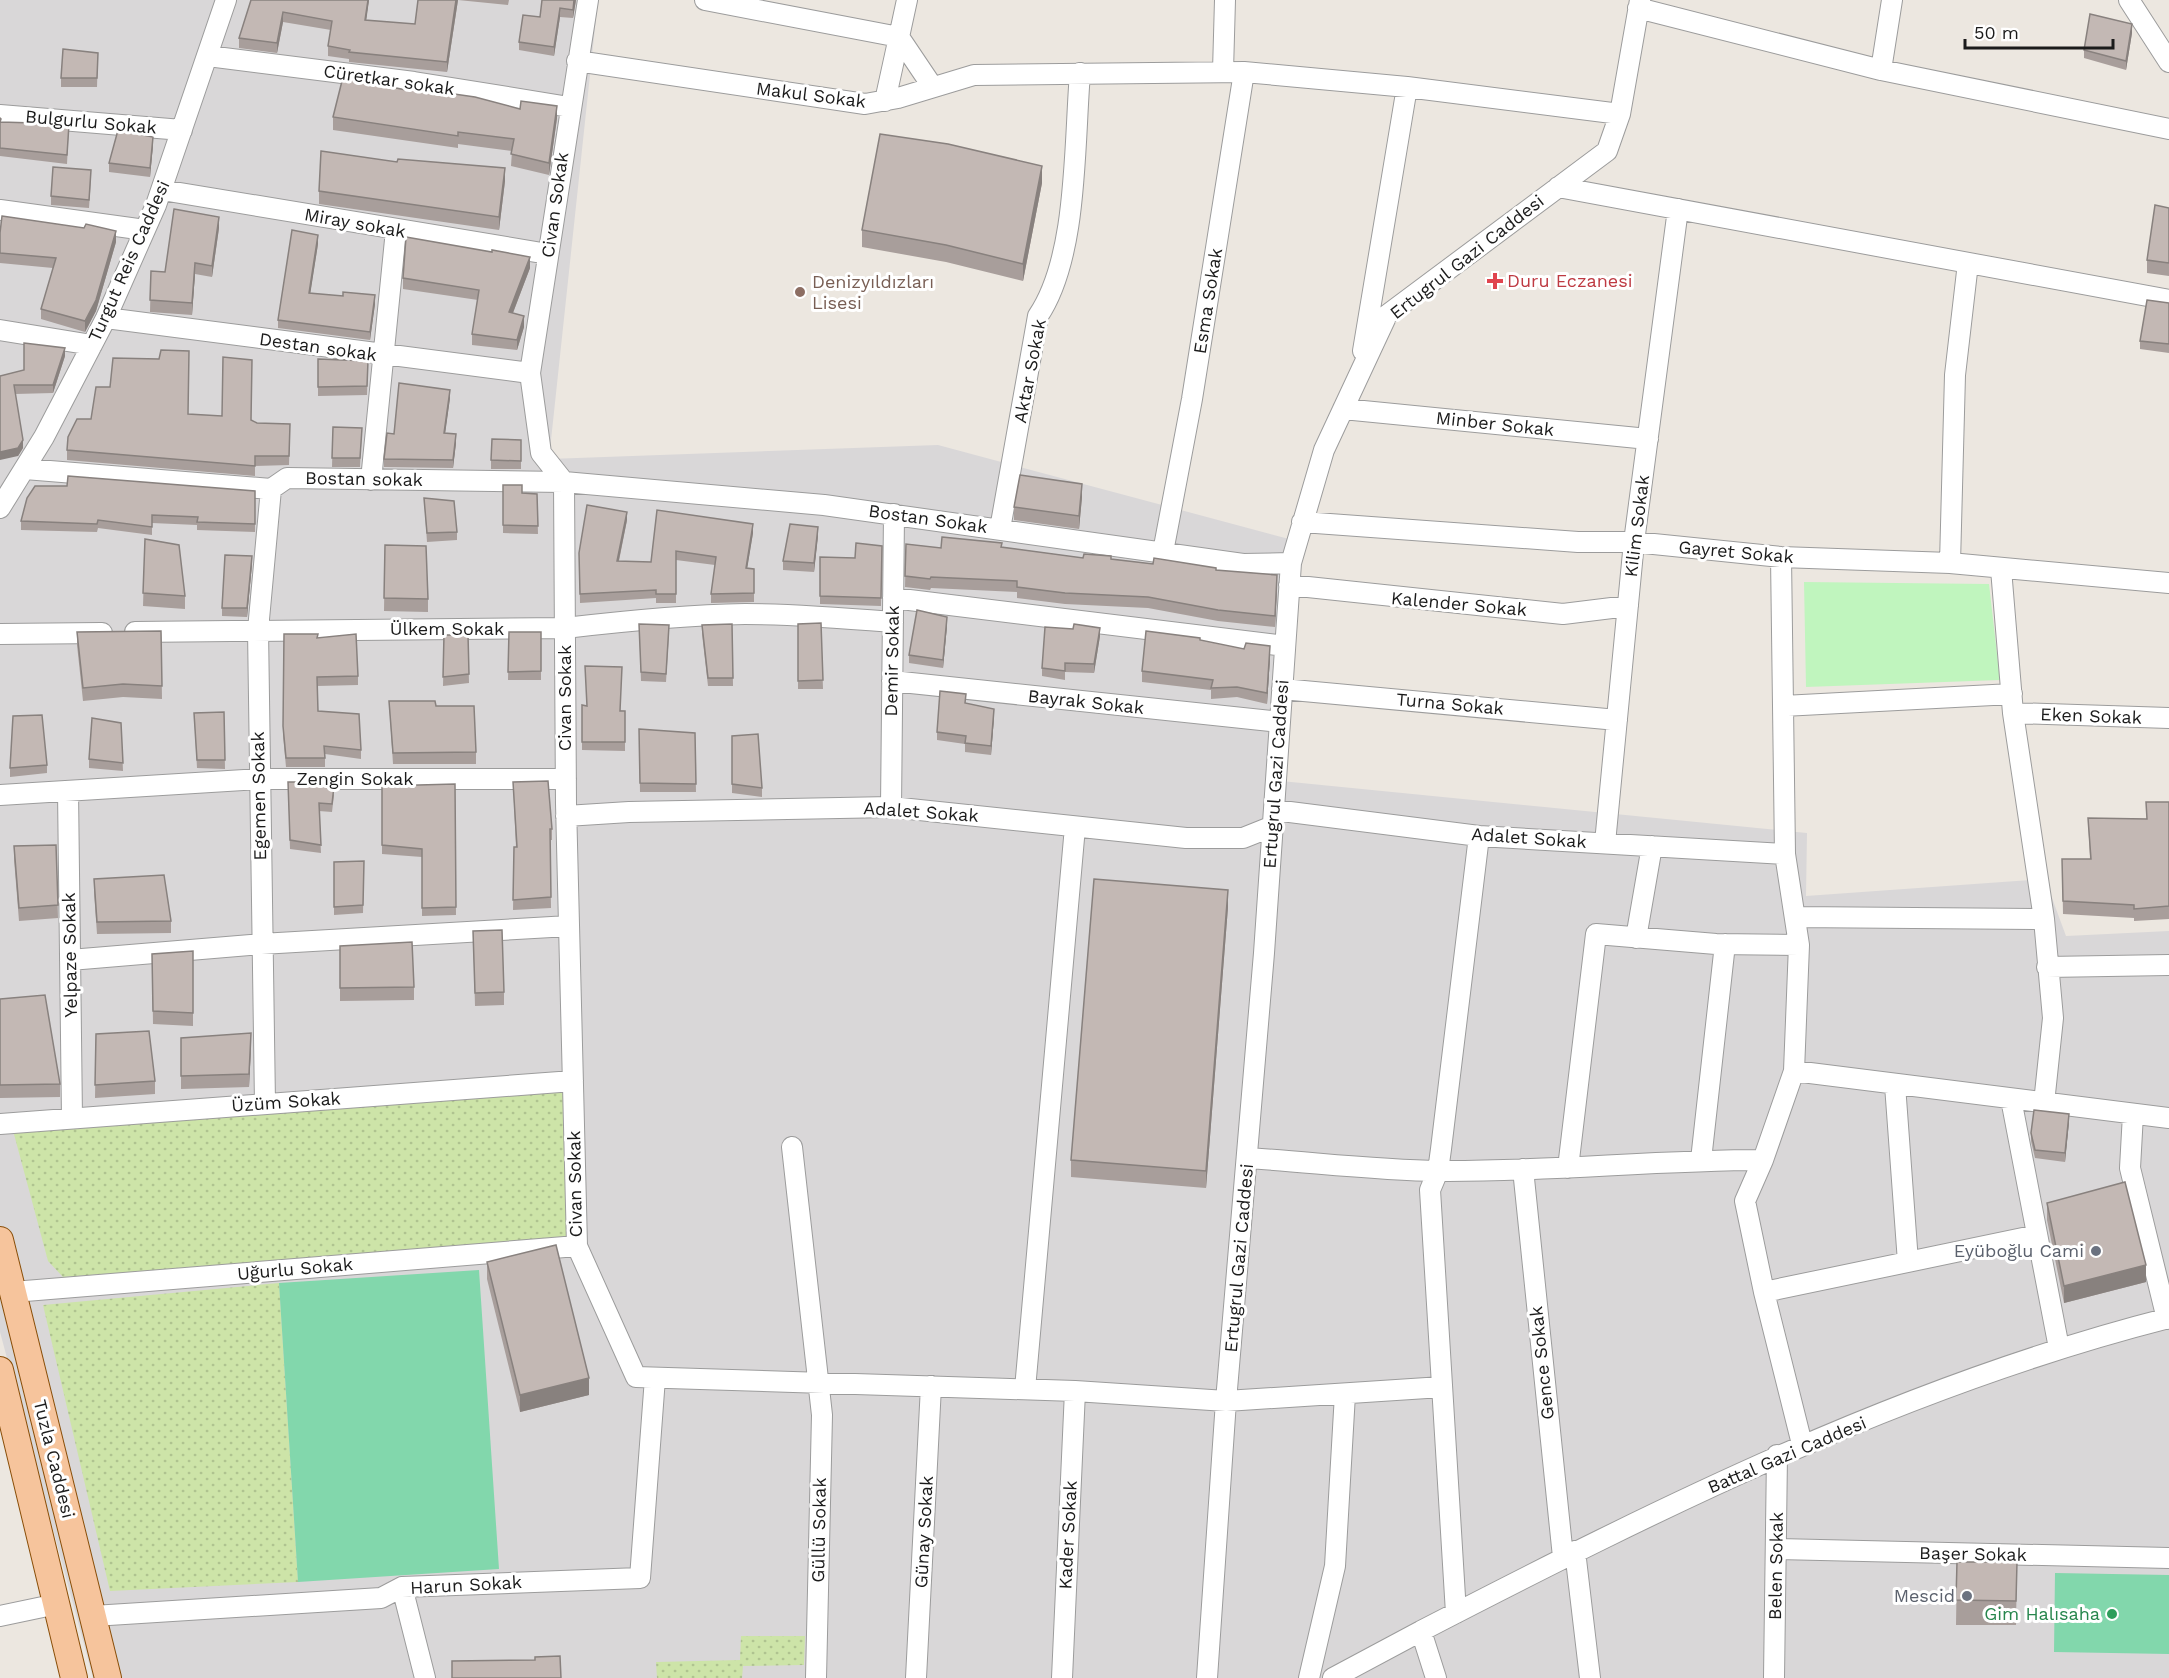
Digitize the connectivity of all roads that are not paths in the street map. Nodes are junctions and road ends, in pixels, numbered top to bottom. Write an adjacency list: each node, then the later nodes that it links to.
1 (214, 0): 2 (street)
2 (226, 0): 11 (street, Turgut Reis Caddesi)
3 (588, 0): 12 (street, Civan Sokak)
4 (705, 0): 10 (street)
5 (907, 0): 10 (street)
6 (1225, 0): 15 (street)
7 (1892, 0): 14 (street)
8 (2129, 0): 13 (street)
9 (1639, 4): 14 (street); 22 (street, Ertugrul Gazi Caddesi)
10 (899, 37): 18 (street); 20 (street)
11 (208, 56): 21 (street, Cüretkar sokak); 25 (street, Turgut Reis Caddesi)
12 (577, 61): 20 (street, Makul Sokak); 21 (street, Civan Sokak)
13 (2169, 62)
14 (1881, 70): 24 (street)
15 (1223, 71): 16 (street); 17 (street, Makul Sokak)
16 (1244, 72): 19 (street); 52 (street, Esma Sokak)
17 (1080, 73): 18 (street, Makul Sokak); 50 (street, Aktar Sokak)
18 (932, 86): 20 (street, Makul Sokak)
19 (1407, 87): 22 (street); 40 (street)
20 (885, 100)
21 (569, 107): 32 (street, Civan Sokak)
22 (1620, 114): 26 (street, Ertugrul Gazi Caddesi)
23 (0, 115): 25 (street, Bulgurlu Sokak)
24 (2169, 129)
25 (182, 130): 27 (street, Turgut Reis Caddesi)
26 (1558, 187): 28 (street); 40 (street, Ertugrul Gazi Caddesi)
27 (162, 190): 30 (street, Turgut Reis Caddesi); 31 (street, Miray sokak)
28 (1678, 209): 33 (street); 42 (street, Kilim Sokak)
29 (0, 210): 30 (street)
30 (145, 230): 35 (street, Turgut Reis Caddesi)
31 (396, 230): 32 (street, Miray sokak); 38 (street)
32 (548, 254): 39 (street, Civan Sokak)
33 (1968, 263): 34 (street); 55 (street)
34 (2169, 300)
35 (106, 318): 37 (street, Turgut Reis Caddesi); 38 (street, Destan sokak)
36 (0, 330): 37 (street)
37 (92, 345): 43 (street, Turgut Reis Caddesi)
38 (383, 356): 39 (street, Destan sokak); 44 (street)
39 (530, 373): 45 (street, Civan Sokak)
40 (1358, 376): 41 (street, Ertugrul Gazi Caddesi)
41 (1343, 409): 42 (street, Minber Sokak); 49 (street, Ertugrul Gazi Caddesi)
42 (1648, 439): 51 (street, Kilim Sokak)
43 (24, 469): 46 (street, Bostan sokak); 47 (street, Turgut Reis Caddesi)
44 (371, 480): 45 (street, Bostan sokak); 46 (street, Bostan sokak)
45 (564, 483): 48 (street, Bostan Sokak); 62 (street, Civan Sokak)
46 (271, 489): 63 (street, Egemen Sokak)
47 (0, 508)
48 (894, 514): 50 (street, Bostan Sokak); 59 (street, Demir Sokak)
49 (1302, 522): 51 (street, Gayret Sokak); 54 (street, Ertugrul Gazi Caddesi)
50 (1000, 529): 52 (street, Bostan Sokak)
51 (1634, 542): 53 (street, Gayret Sokak); 60 (street, Kilim Sokak)
52 (1163, 552): 54 (street, Bostan Sokak)
53 (1781, 557): 55 (street, Gayret Sokak); 69 (street)
54 (1291, 563): 58 (street, Ertugrul Gazi Caddesi)
55 (1950, 563): 56 (street, Gayret Sokak)
56 (2001, 569): 57 (street, Gayret Sokak); 68 (street)
57 (2169, 583)
58 (1289, 585): 60 (street, Kalender Sokak); 65 (street, Ertugrul Gazi Caddesi)
59 (893, 598): 61 (street, Demir Sokak); 65 (street)
60 (1628, 606): 71 (street, Kilim Sokak)
61 (892, 622): 62 (street, Ülkem Sokak); 66 (street, Demir Sokak)
62 (565, 628): 63 (street, Ülkem Sokak); 74 (street, Civan Sokak)
63 (258, 630): 64 (street, Ülkem Sokak); 73 (street, Egemen Sokak)
64 (0, 634)
65 (1285, 646): 67 (street, Ertugrul Gazi Caddesi)
66 (892, 681): 72 (street, Bayrak Sokak); 77 (street, Demir Sokak)
67 (1282, 689): 71 (street, Turna Sokak); 72 (street, Ertugrul Gazi Caddesi)
68 (2012, 704): 69 (street, Eken Sokak); 70 (street, Eken Sokak); 86 (street)
69 (1783, 706): 84 (street)
70 (2169, 718)
71 (1617, 720): 82 (street, Kilim Sokak)
72 (1280, 722): 79 (street, Ertugrul Gazi Caddesi)
73 (259, 779): 74 (street, Zengin Sokak); 75 (street, Zengin Sokak); 89 (street, Egemen Sokak)
74 (566, 779): 78 (street, Civan Sokak)
75 (68, 791): 76 (street, Zengin Sokak); 92 (street, Yelpaze Sokak)
76 (0, 795)
77 (891, 807): 78 (street, Adalet Sokak); 80 (street, Adalet Sokak)
78 (566, 816): 87 (street, Civan Sokak)
79 (1273, 818): 80 (street, Adalet Sokak); 81 (street, Adalet Sokak); 106 (street, Ertugrul Gazi Caddesi)
80 (1075, 827): 125 (street)
81 (1479, 836): 82 (street, Adalet Sokak); 111 (street)
82 (1605, 843): 83 (street, Adalet Sokak)
83 (1652, 846): 84 (street, Adalet Sokak); 88 (street)
84 (1785, 854): 85 (street)
85 (1795, 917): 86 (street); 91 (street)
86 (2044, 919): 94 (street)
87 (569, 926): 89 (street); 96 (street, Civan Sokak)
88 (1636, 938): 90 (street); 109 (street)
89 (261, 944): 92 (street); 100 (street, Egemen Sokak)
90 (1725, 944): 91 (street); 107 (street)
91 (1799, 945): 95 (street)
92 (70, 960): 102 (street, Yelpaze Sokak)
93 (2169, 965): 94 (street)
94 (2048, 967): 99 (street)
95 (1794, 1071): 97 (street); 108 (street)
96 (573, 1081): 100 (street, Üzüm Sokak); 114 (street, Civan Sokak)
97 (1895, 1085): 98 (street); 115 (street)
98 (2011, 1099): 99 (street); 112 (street)
99 (2044, 1103): 101 (street)
100 (265, 1104): 102 (street, Üzüm Sokak)
101 (2133, 1114): 103 (street); 118 (street)
102 (72, 1118): 104 (street, Üzüm Sokak)
103 (2169, 1118)
104 (0, 1124)
105 (792, 1147): 122 (street, Güllü Sokak)
106 (1247, 1158): 111 (street); 128 (street, Ertugrul Gazi Caddesi)
107 (1701, 1160): 108 (street); 109 (street)
108 (1763, 1160): 117 (street)
109 (1568, 1168): 110 (street)
110 (1523, 1169): 111 (street); 132 (street, Gence Sokak)
111 (1438, 1171): 124 (street)
112 (2037, 1235): 115 (street); 119 (street)
113 (0, 1240): 116 (main road, Tuzla Caddesi)
114 (577, 1246): 116 (street, Uğurlu Sokak); 121 (street, Civan Sokak)
115 (1908, 1262): 117 (street)
116 (13, 1292): 138 (main road, Tuzla Caddesi)
117 (1764, 1292): 129 (street)
118 (2168, 1318): 119 (street, Battal Gazi Caddesi)
119 (2059, 1348): 129 (street, Battal Gazi Caddesi)
120 (0, 1370): 135 (main road, Tuzla Caddesi)
121 (655, 1378): 122 (street); 134 (street, Harun Sokak)
122 (819, 1383): 123 (street); 143 (street, Güllü Sokak)
123 (931, 1386): 125 (street); 144 (street, Günay Sokak)
124 (1442, 1387): 127 (street); 136 (street)
125 (1025, 1389): 126 (street)
126 (1075, 1391): 128 (street); 145 (street, Kader Sokak)
127 (1345, 1394): 128 (street); 147 (street)
128 (1226, 1401): 146 (street, Ertugrul Gazi Caddesi)
129 (1802, 1444): 130 (street, Battal Gazi Caddesi)
130 (1778, 1455): 131 (street, Belen Sokak); 132 (street, Battal Gazi Caddesi)
131 (1776, 1549): 133 (street, Başer Sokak); 151 (street, Belen Sokak)
132 (1569, 1554): 136 (street, Battal Gazi Caddesi); 150 (street, Gence Sokak)
133 (2169, 1558)
134 (402, 1587): 138 (street, Harun Sokak); 142 (street)
135 (57, 1604): 137 (street); 140 (main road, Tuzla Caddesi)
136 (1456, 1613): 139 (street, Battal Gazi Caddesi)
137 (0, 1616)
138 (93, 1616): 141 (main road, Tuzla Caddesi)
139 (1421, 1631): 148 (street, Battal Gazi Caddesi); 149 (street)
140 (74, 1678)
141 (108, 1678)
142 (425, 1678)
143 (816, 1678)
144 (916, 1678)
145 (1062, 1678)
146 (1207, 1678)
147 (1309, 1678)
148 (1333, 1678)
149 (1436, 1678)
150 (1590, 1678)
151 (1774, 1678)

